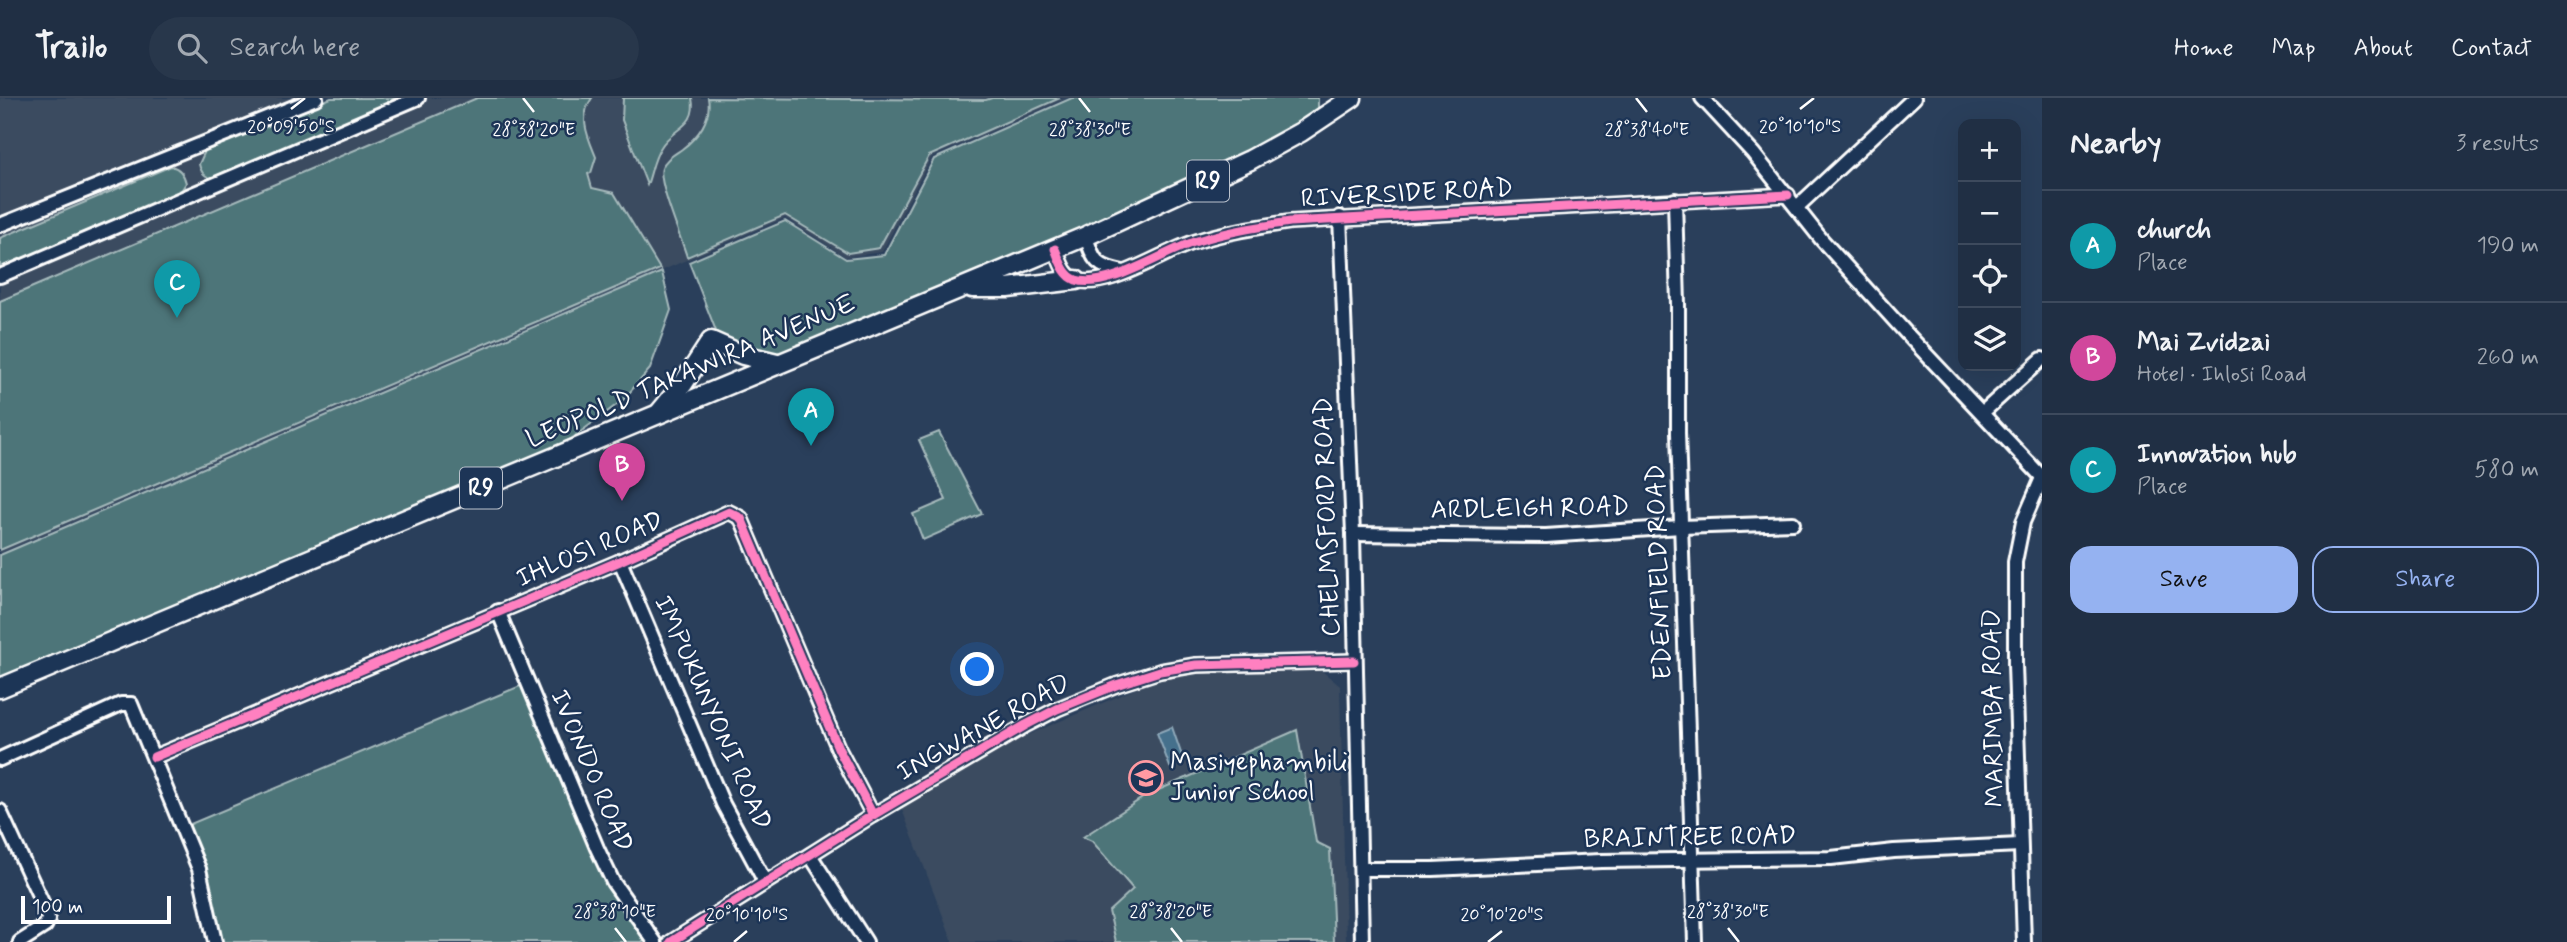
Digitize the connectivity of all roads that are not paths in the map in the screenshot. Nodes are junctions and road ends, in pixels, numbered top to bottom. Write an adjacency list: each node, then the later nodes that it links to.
1 (316, 98): 10 (street)
2 (418, 98): 14 (street)
3 (1352, 98): 11 (highway, LEOPOLD TAKAWIRA AVENUE / R9)
4 (1702, 98): 6 (street)
5 (1913, 98): 8 (street)
6 (1788, 195): 7 (street, RIVERSIDE ROAD); 8 (street)
7 (1675, 200): 9 (street, RIVERSIDE ROAD); 23 (street, EDENFIELD ROAD)
8 (1797, 207): 19 (street)
9 (1340, 217): 13 (street, RIVERSIDE ROAD); 24 (street, CHELMSFORD ROAD)
10 (0, 225)
11 (1086, 236): 12 (highway, LEOPOLD TAKAWIRA AVENUE / R9); 13 (street)
12 (1055, 249): 15 (street); 16 (highway, LEOPOLD TAKAWIRA AVENUE / R9)
13 (1127, 272): 15 (street, RIVERSIDE ROAD)
14 (0, 276)
15 (1076, 280): 16 (highway)
16 (963, 288): 18 (highway, LEOPOLD TAKAWIRA AVENUE / R9)
17 (2042, 359): 19 (street)
18 (777, 363): 20 (highway, LEOPOLD TAKAWIRA AVENUE / R9); 20 (highway)
19 (1982, 413): 21 (street)
20 (659, 414): 28 (highway, LEOPOLD TAKAWIRA AVENUE / R9)
21 (2042, 477): 33 (street, MARIMBA ROAD)
22 (1793, 523): 23 (street, ARDLEIGH ROAD)
23 (1681, 527): 24 (street, ARDLEIGH ROAD); 35 (street, EDENFIELD ROAD)
24 (1353, 534): 27 (street, CHELMSFORD ROAD)
25 (620, 561): 26 (street, IHLOSI ROAD); 31 (street, IHLOSI ROAD); 37 (street, IMPUKUNYONI ROAD)
26 (498, 611): 29 (street, IHLOSI ROAD); 40 (street, IVONDO ROAD)
27 (1354, 661): 31 (street, INGWANE ROAD); 36 (street, CHELMSFORD ROAD)
28 (0, 688)
29 (154, 757): 30 (street); 39 (street)
30 (0, 760)
31 (873, 815): 34 (street, INGWANE ROAD)
32 (1, 816): 38 (street)
33 (2020, 845): 35 (street, BRAINTREE ROAD); 45 (street, MARIMBA ROAD)
34 (810, 855): 37 (street, INGWANE ROAD); 42 (street)
35 (1692, 860): 36 (street, BRAINTREE ROAD); 44 (street, EDENFIELD ROAD)
36 (1361, 869): 43 (street, CHELMSFORD ROAD)
37 (765, 882): 41 (street, INGWANE ROAD)
38 (20, 942)
39 (215, 942)
40 (654, 942)
41 (671, 942)
42 (866, 942)
43 (1362, 942)
44 (1695, 942)
45 (2024, 942)

